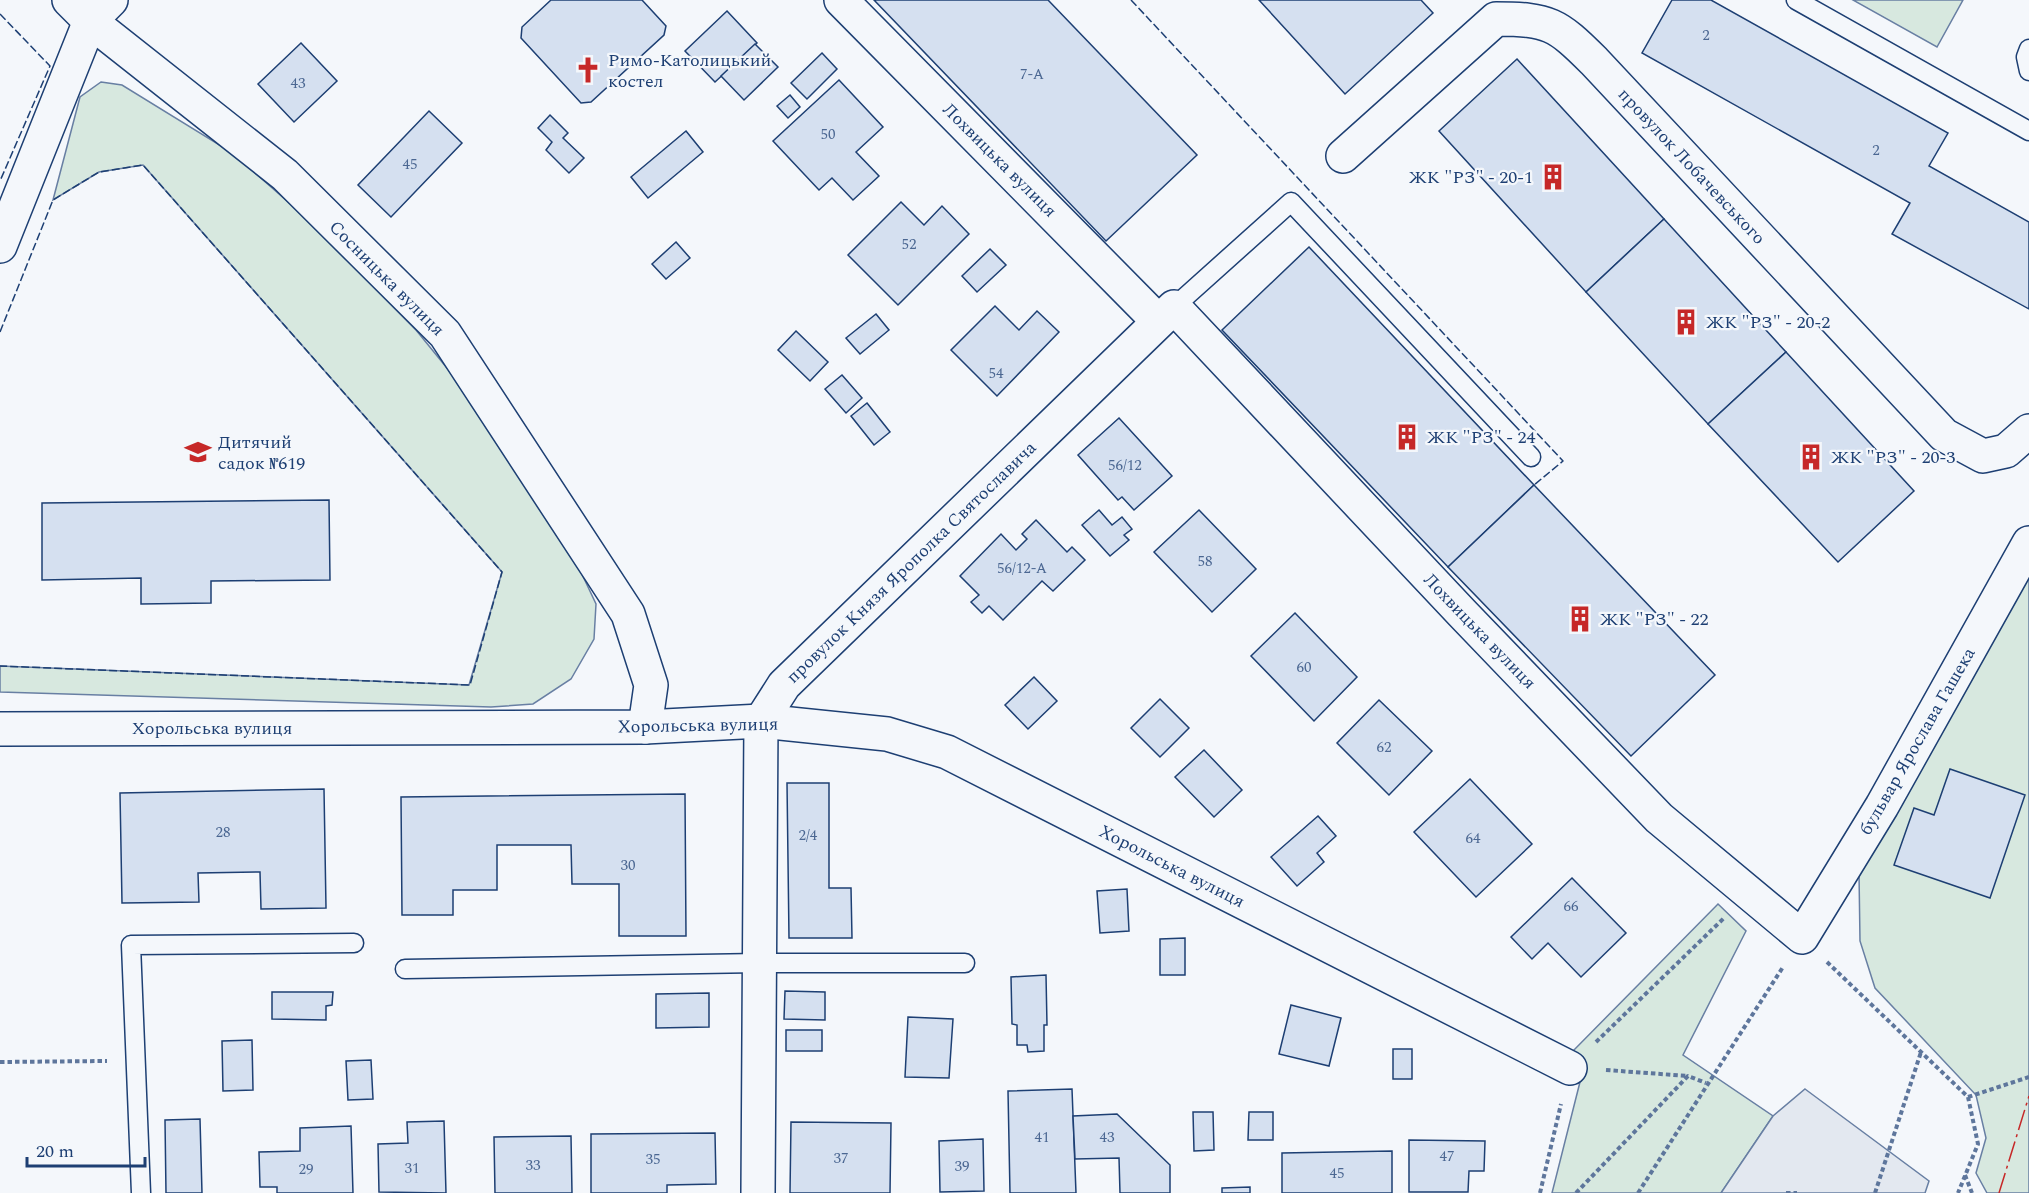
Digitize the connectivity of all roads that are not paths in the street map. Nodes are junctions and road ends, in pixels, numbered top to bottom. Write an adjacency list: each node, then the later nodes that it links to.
1 (841, 0): 9 (street, Лохвицька вулиця)
2 (1796, 0): 6 (lane)
3 (90, 7): 8 (street); 14 (street, Сосницька вулиця)
4 (2029, 49): 5 (lane)
5 (2029, 71)
6 (2029, 132)
7 (1343, 156): 10 (street, провулок Лобачевського)
8 (0, 246)
9 (1166, 314): 11 (lane); 13 (street, провулок Князя Ярополка Святославича); 16 (street, Лохвицька вулиця)
10 (2028, 436)
11 (1531, 457)
12 (2029, 543): 16 (street, бульвар Ярослава Гашека)
13 (761, 721): 14 (street, Хорольська вулиця); 18 (street); 21 (street, Хорольська вулиця)
14 (645, 727): 15 (street, Хорольська вулиця)
15 (0, 729)
16 (1802, 937)
17 (354, 943): 22 (lane)
18 (759, 963): 19 (lane); 20 (lane); 23 (street)
19 (965, 963)
20 (405, 969)
21 (1570, 1068)
22 (141, 1193)
23 (758, 1193)

